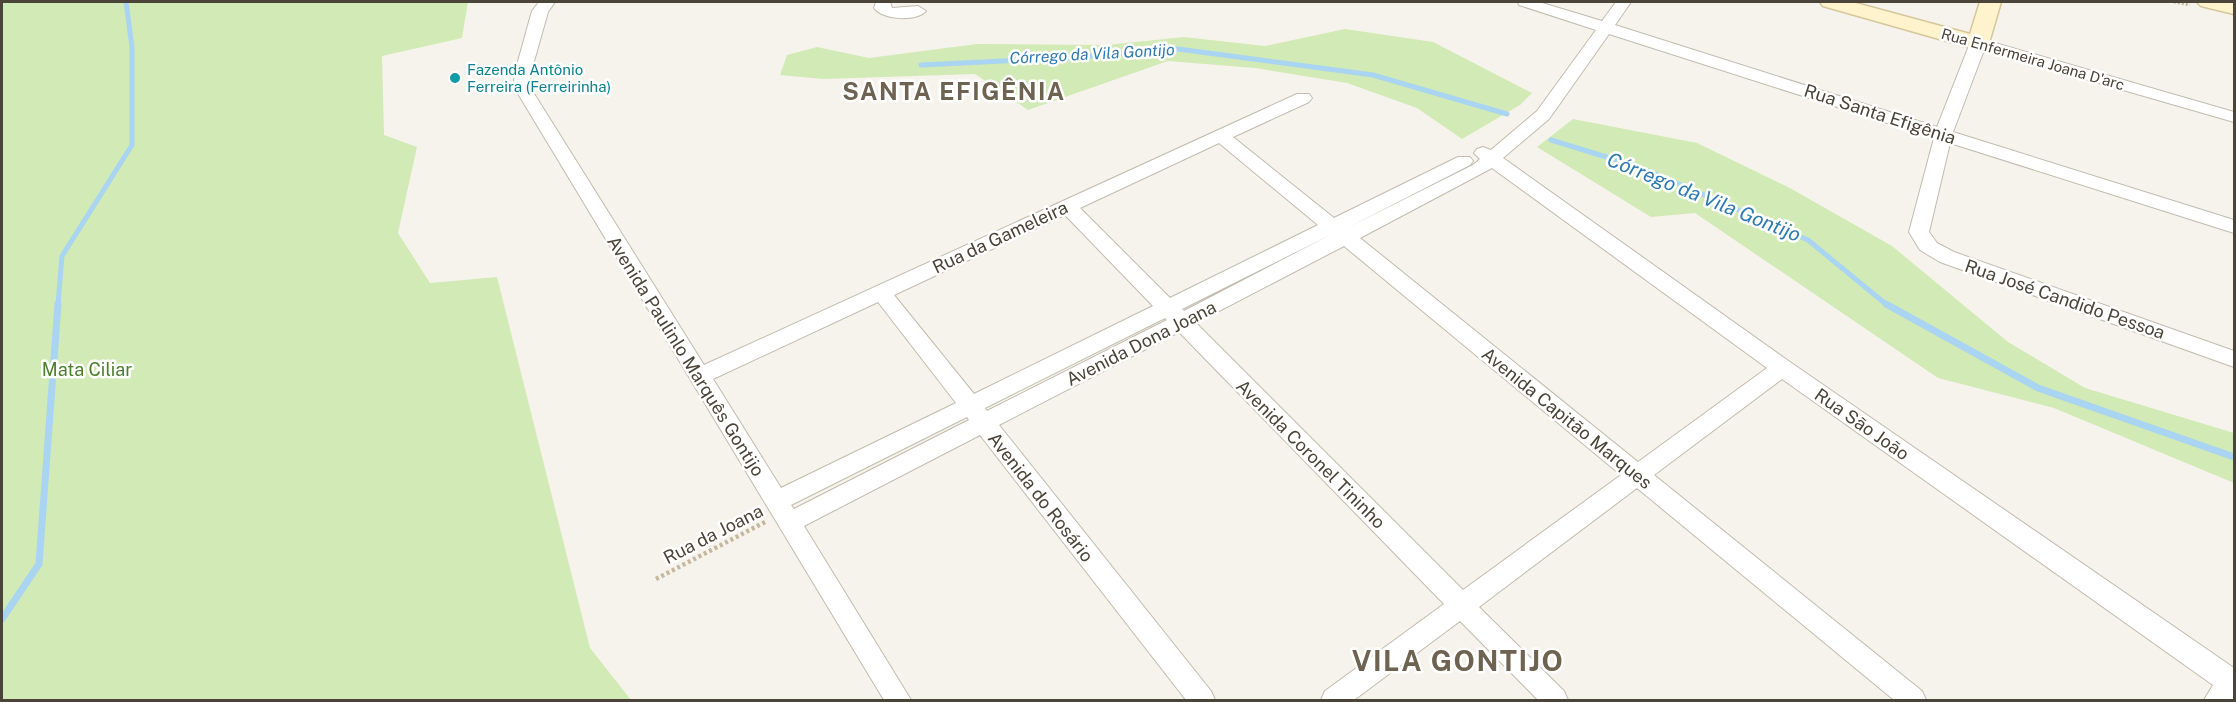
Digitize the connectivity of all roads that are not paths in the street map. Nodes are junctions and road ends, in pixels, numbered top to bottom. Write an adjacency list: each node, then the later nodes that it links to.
1 (1525, 2): 10 (street, Rua Santa Efigênia)
2 (1624, 2): 10 (street, Avenida Dona Joana)
3 (1830, 2): 11 (main road, Rua Enfermeira Joana D'arc)
4 (1990, 2): 11 (main road)
5 (2208, 2): 8 (main road)
6 (538, 5): 24 (street, Avenida Paulinlo Marquês Gontijo)
7 (883, 5): 9 (street)
8 (2235, 8)
9 (918, 11)
10 (1606, 26): 15 (street, Rua Santa Efigênia); 16 (street, Avenida Dona Joana)
11 (1978, 43): 13 (street, Rua Enfermeira Joana D'arc); 15 (street)
12 (1303, 98): 14 (street, Rua da Gameleira)
13 (2235, 117)
14 (1220, 135): 17 (street, Rua da Gameleira); 19 (street, Avenida Capitão Marques)
15 (1943, 135): 18 (street, Rua Santa Efigênia); 22 (street, Rua José Candido Pessoa)
16 (1488, 156): 19 (street, Avenida Dona Joana); 23 (street, Rua São João)
17 (1067, 206): 20 (street, Rua da Gameleira); 21 (street, Avenida Coronel Tininho)
18 (2235, 227)
19 (1339, 232): 21 (street, Avenida Dona Joana); 26 (street, Avenida Capitão Marques)
20 (881, 292): 24 (street, Rua da Gameleira); 25 (street, Avenida do Rosário)
21 (1174, 315): 25 (street, Avenida Dona Joana); 28 (street, Avenida Coronel Tininho)
22 (2235, 359)
23 (1782, 368): 26 (street); 29 (street, Rua São João)
24 (698, 377): 27 (street, Avenida Paulinlo Marquês Gontijo)
25 (977, 415): 27 (street, Avenida Dona Joana); 31 (street, Avenida do Rosário)
26 (1637, 475): 28 (street); 34 (street, Avenida Capitão Marques)
27 (782, 513): 30 (street, Avenida Paulinlo Marquês Gontijo)
28 (1462, 605): 32 (street); 33 (street, Avenida Coronel Tininho)
29 (2230, 687)
30 (898, 700)
31 (1202, 700)
32 (1334, 700)
33 (1555, 700)
34 (1913, 700)

